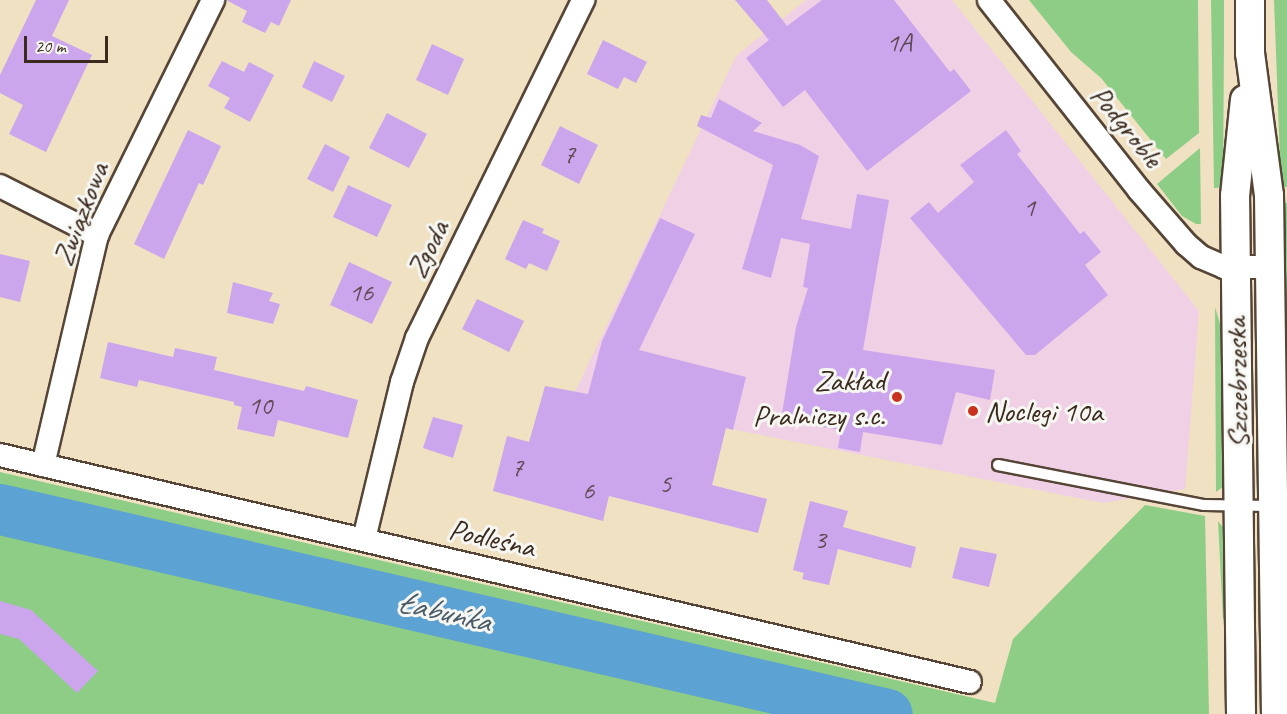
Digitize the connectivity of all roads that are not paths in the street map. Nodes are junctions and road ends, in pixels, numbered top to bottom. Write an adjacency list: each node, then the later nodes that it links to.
1 (213, 0): 7 (street, Związkowa)
2 (583, 0): 15 (street, Zgoda)
3 (988, 0): 9 (street, Podgroble)
4 (1250, 0): 5 (street, Szczebrzeska)
5 (1251, 53): 8 (street, Szczebrzeska); 9 (street, Szczebrzeska)
6 (0, 186): 7 (street)
7 (97, 235): 11 (street, Związkowa)
8 (1270, 267): 9 (street, Podgroble); 14 (street, Szczebrzeska)
9 (1236, 268): 13 (street, Szczebrzeska)
10 (0, 455): 11 (street, Podleśna)
11 (43, 465): 15 (street, Podleśna)
12 (998, 465): 13 (lane)
13 (1239, 506): 14 (lane); 18 (street, Szczebrzeska)
14 (1273, 506): 17 (street, Szczebrzeska)
15 (364, 539): 16 (street, Podleśna)
16 (970, 682)
17 (1276, 703)
18 (1241, 705)

